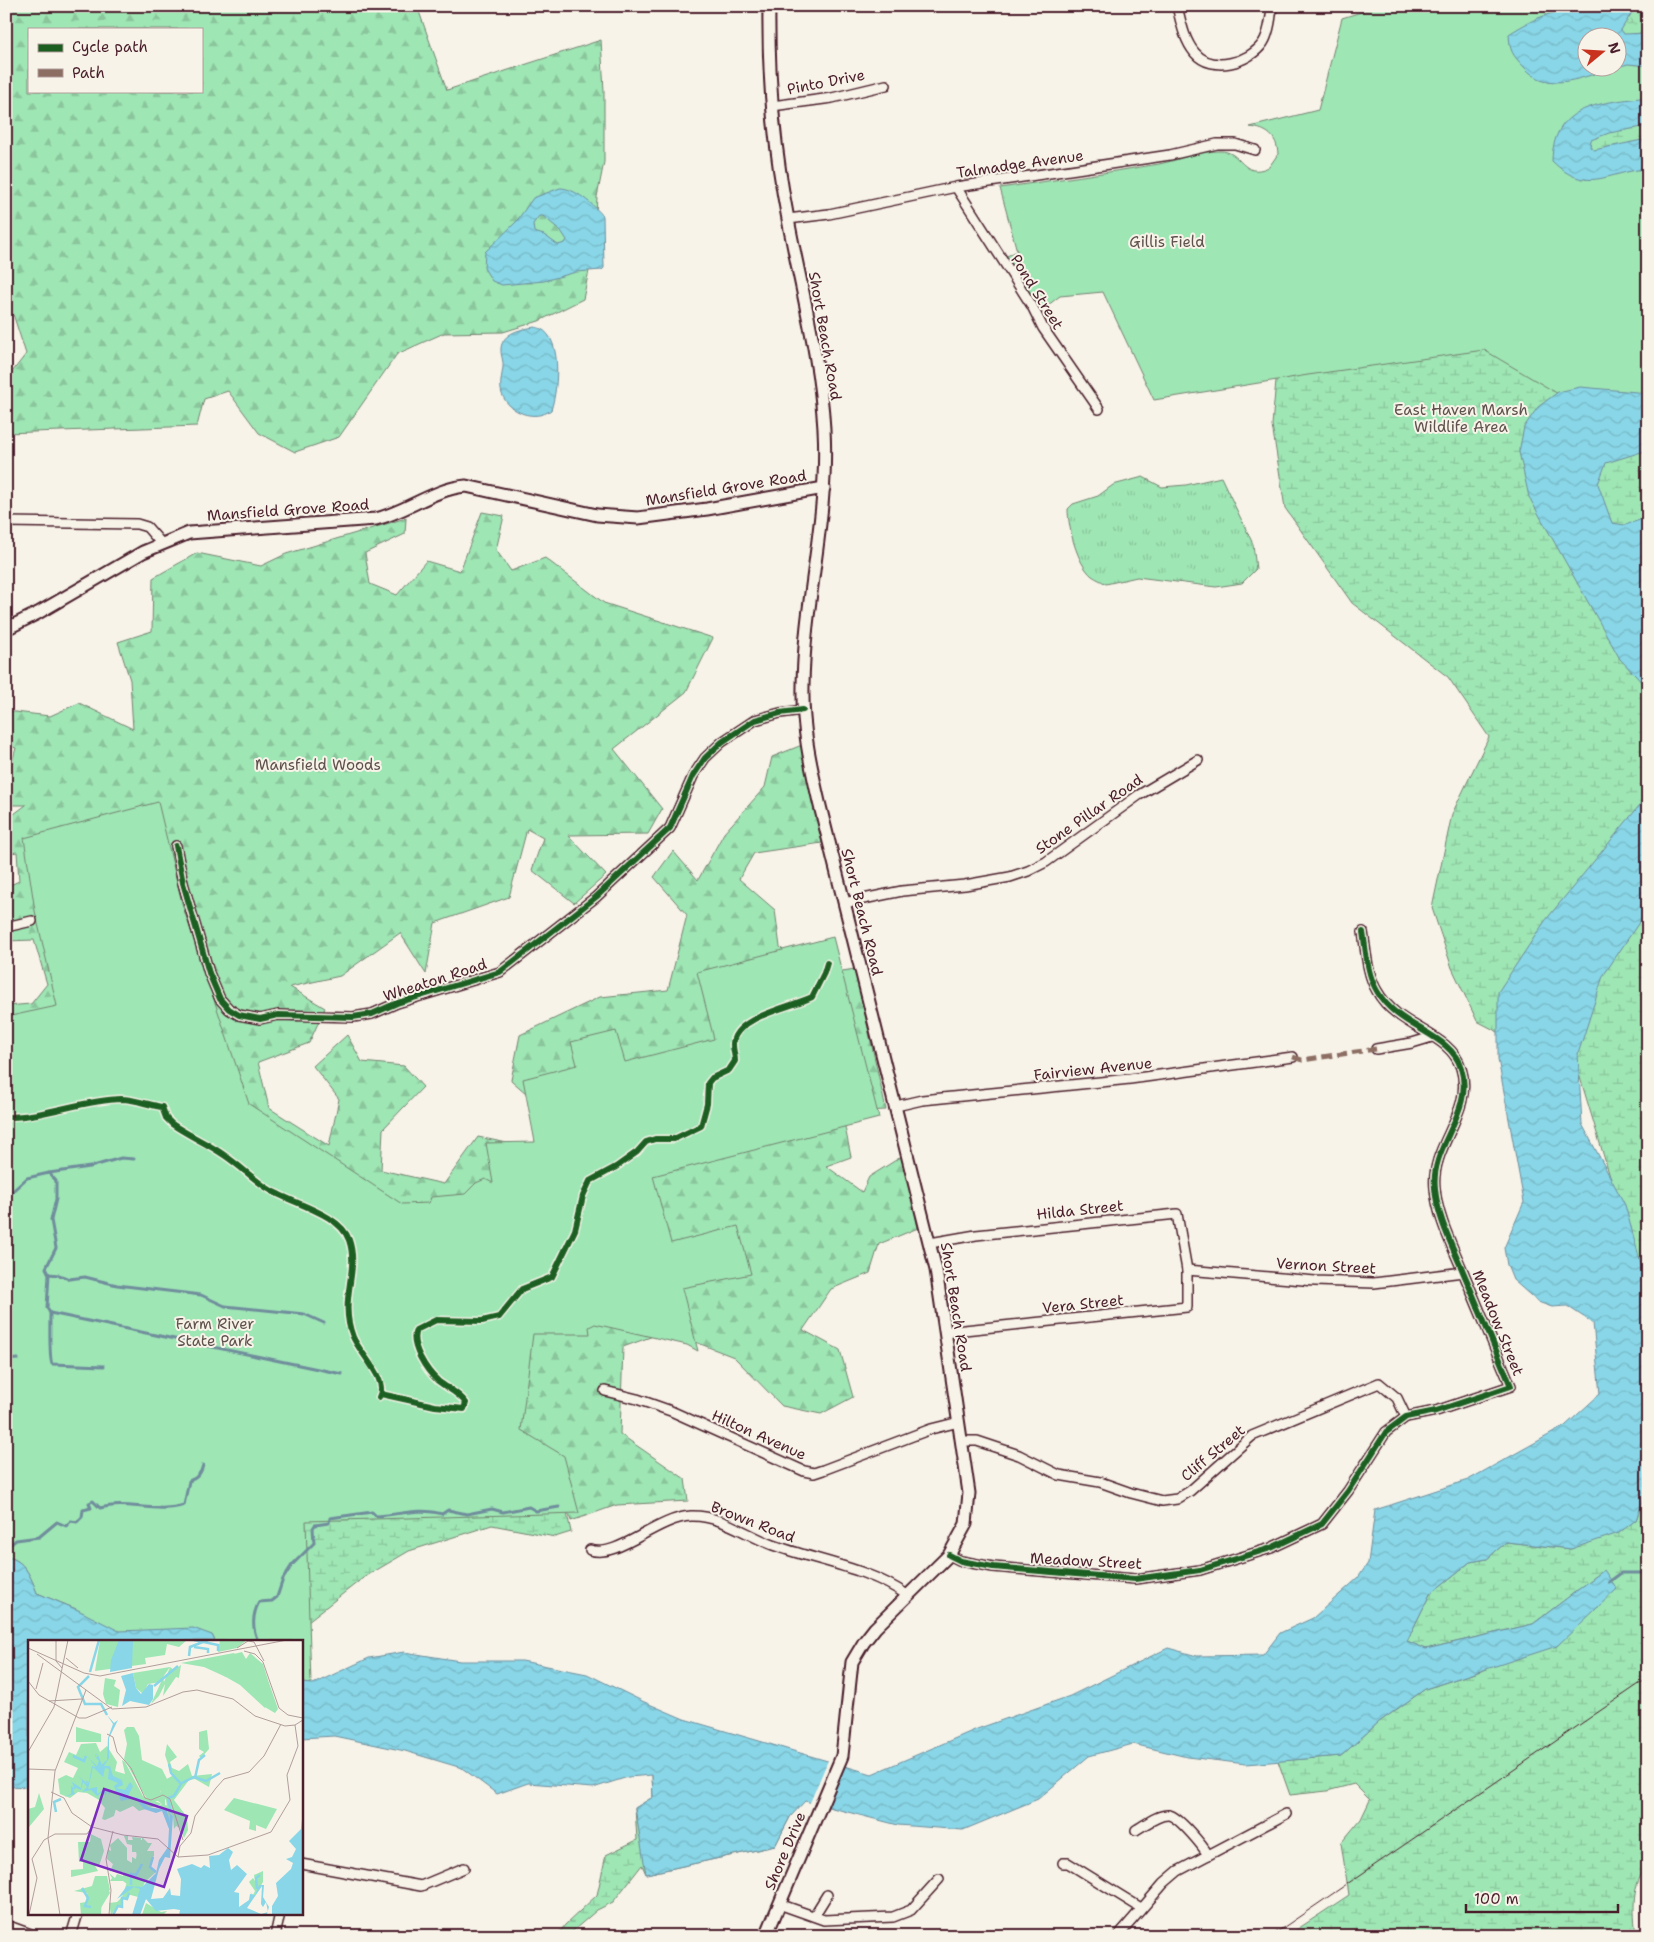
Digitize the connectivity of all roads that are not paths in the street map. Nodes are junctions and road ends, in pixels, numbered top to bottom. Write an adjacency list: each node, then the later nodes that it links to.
1 (762, 6): 2 (main road)
2 (769, 6): 6 (main road, Short Beach Road)
3 (1177, 6): 4 (street)
4 (1272, 6)
5 (886, 85): 6 (street, Pinto Drive)
6 (772, 106): 9 (main road, Short Beach Road)
7 (1256, 150): 8 (street, Talmadge Avenue)
8 (956, 187): 9 (street, Talmadge Avenue); 10 (street, Pond Street)
9 (788, 220): 11 (main road, Short Beach Road)
10 (1099, 409)
11 (824, 488): 13 (main road, Mansfield Grove Road); 15 (main road, Short Beach Road)
12 (6, 522): 13 (street)
13 (161, 543): 14 (main road, Mansfield Grove Road)
14 (6, 629)
15 (803, 710): 17 (street, Wheaton Road); 18 (main road, Short Beach Road)
16 (1198, 760): 18 (street, Stone Pillar Road)
17 (176, 846)
18 (844, 903): 25 (main road, Short Beach Road)
19 (32, 921): 20 (street)
20 (6, 927)
21 (1363, 932): 22 (street, Meadow Street)
22 (1432, 1037): 23 (street); 28 (street, Meadow Street)
23 (1376, 1049)
24 (1293, 1057): 25 (street, Fairview Avenue)
25 (896, 1106): 26 (main road, Short Beach Road)
26 (930, 1243): 27 (street, Hilda Street); 29 (main road, Short Beach Road)
27 (1187, 1270): 28 (street, Vernon Street); 29 (street, Vera Street)
28 (1463, 1272): 31 (street, Meadow Street)
29 (945, 1332): 32 (main road, Short Beach Road)
30 (605, 1391): 32 (street, Hilton Avenue)
31 (1406, 1417): 33 (street, Cliff Street); 35 (street, Meadow Street)
32 (959, 1422): 33 (main road, Short Beach Road)
33 (962, 1441): 35 (main road, Short Beach Road)
34 (590, 1550): 36 (street, Brown Road)
35 (949, 1555): 36 (main road, Short Beach Road)
36 (908, 1595): 37 (main road, Short Beach Road)
37 (833, 1777): 46 (main road, Shore Drive)
38 (1286, 1814): 40 (street)
39 (1136, 1830): 40 (street)
40 (1208, 1855): 47 (street)
41 (1063, 1863): 47 (street)
42 (302, 1864): 43 (street)
43 (464, 1868)
44 (939, 1879): 50 (street)
45 (827, 1895): 50 (street)
46 (779, 1904): 50 (street); 55 (main road, Shore Drive)
47 (1142, 1908): 56 (street)
48 (78, 1914): 53 (street)
49 (280, 1914): 54 (street)
50 (814, 1916)
51 (6, 1925): 52 (street)
52 (36, 1936)
53 (71, 1936)
54 (275, 1936)
55 (766, 1936)
56 (1118, 1936)

